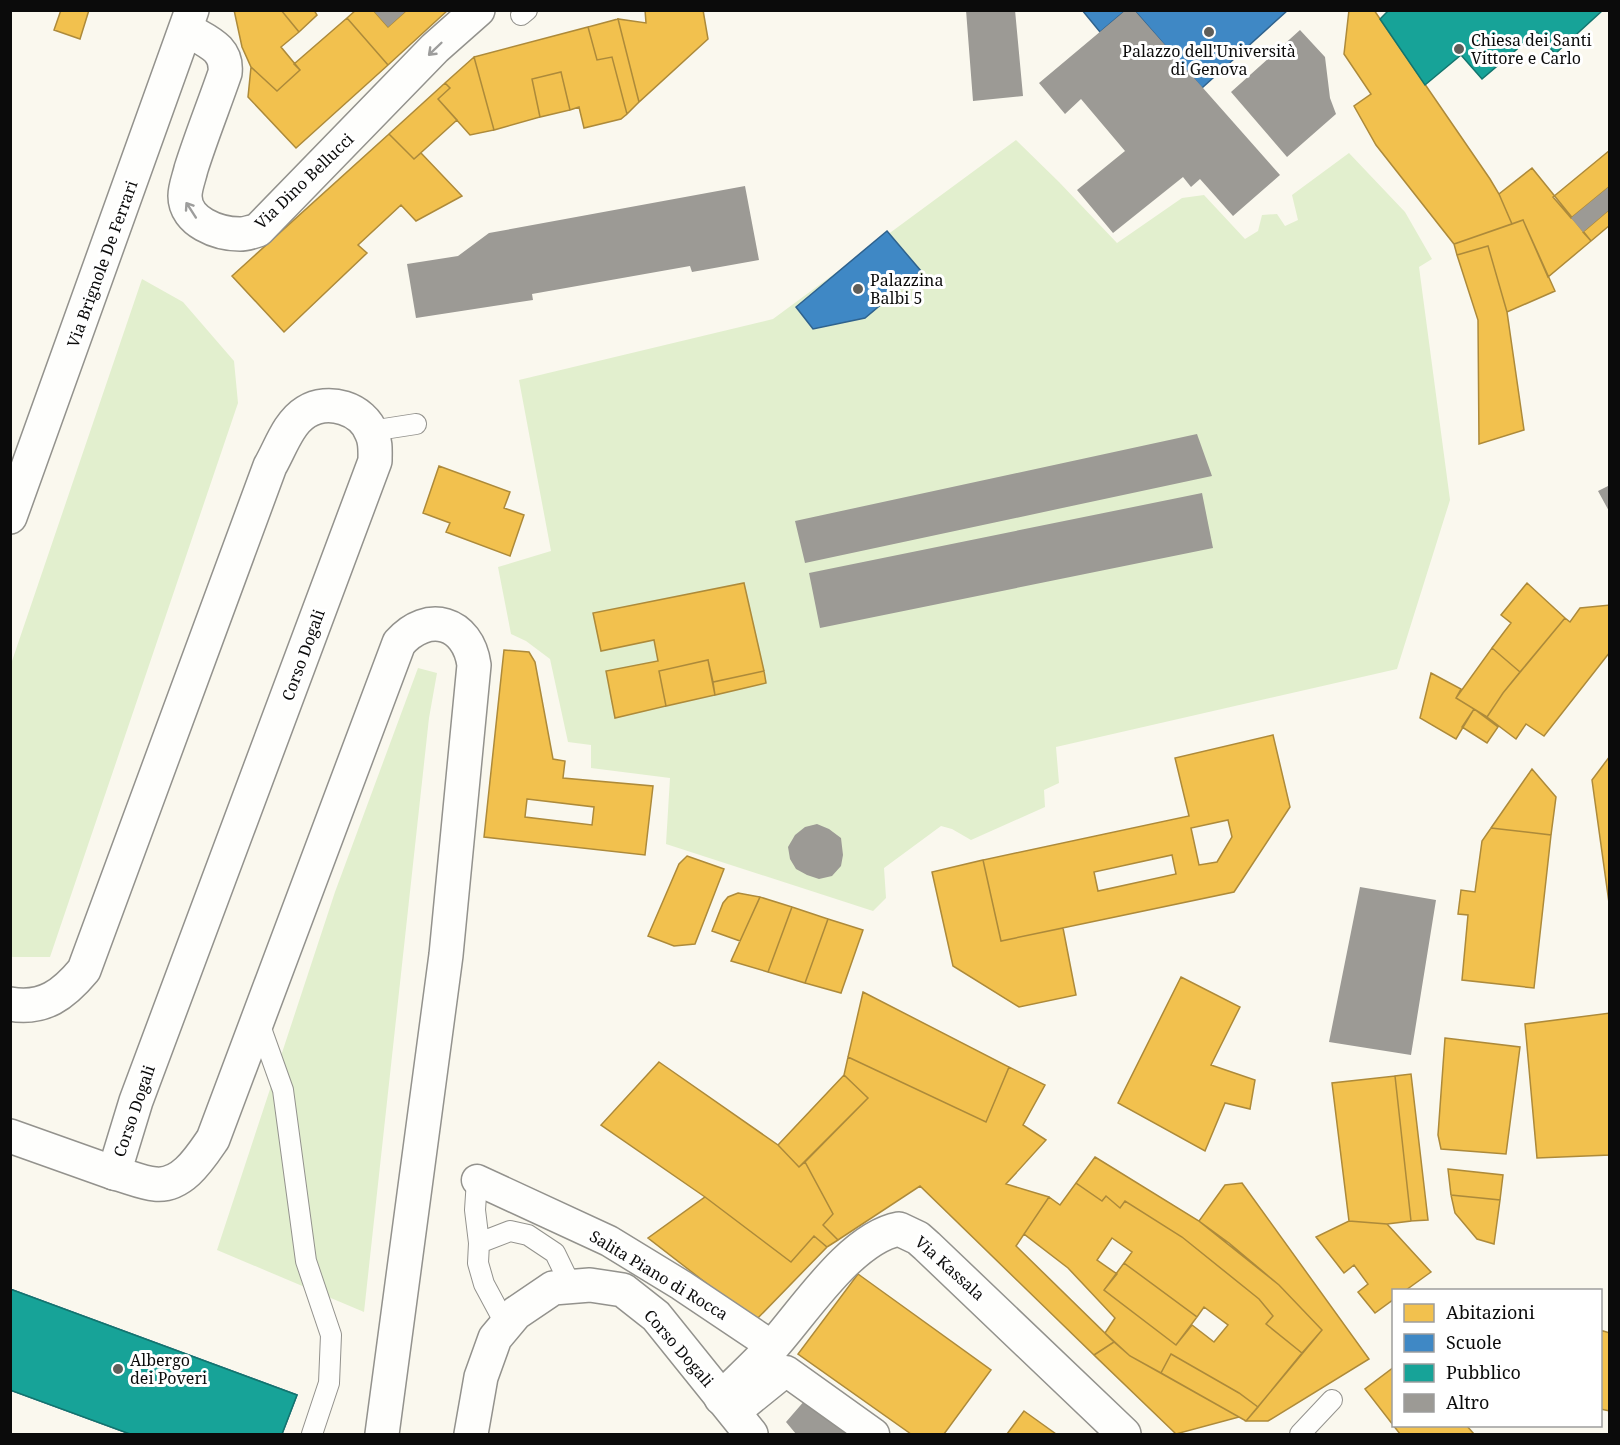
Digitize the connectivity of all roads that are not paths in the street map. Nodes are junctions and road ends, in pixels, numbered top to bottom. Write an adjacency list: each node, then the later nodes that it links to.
1 (478, 10): 2 (street, Via Dino Bellucci, one-way to 2)
2 (189, 20): 5 (street, Via Brignole De Ferrari)
3 (416, 424): 4 (lane)
4 (371, 431): 6 (street); 9 (street, Corso Dogali)
5 (10, 517)
6 (10, 1004)
7 (258, 1020): 9 (street, Corso Dogali); 17 (lane); 18 (street, Corso Dogali)
8 (10, 1136): 9 (street)
9 (114, 1173)
10 (477, 1180): 11 (lane); 14 (street, Salita Piano di Rocca)
11 (479, 1243): 12 (lane); 13 (lane)
12 (571, 1286): 13 (street, Corso Dogali); 16 (street, Corso Dogali)
13 (506, 1325): 19 (street, Corso Dogali)
14 (772, 1346): 16 (street, Via Kassala); 21 (street, Via Kassala)
15 (1332, 1400): 22 (lane)
16 (735, 1415): 20 (street)
17 (312, 1434)
18 (382, 1434)
19 (471, 1434)
20 (874, 1434)
21 (1124, 1434)
22 (1300, 1434)

